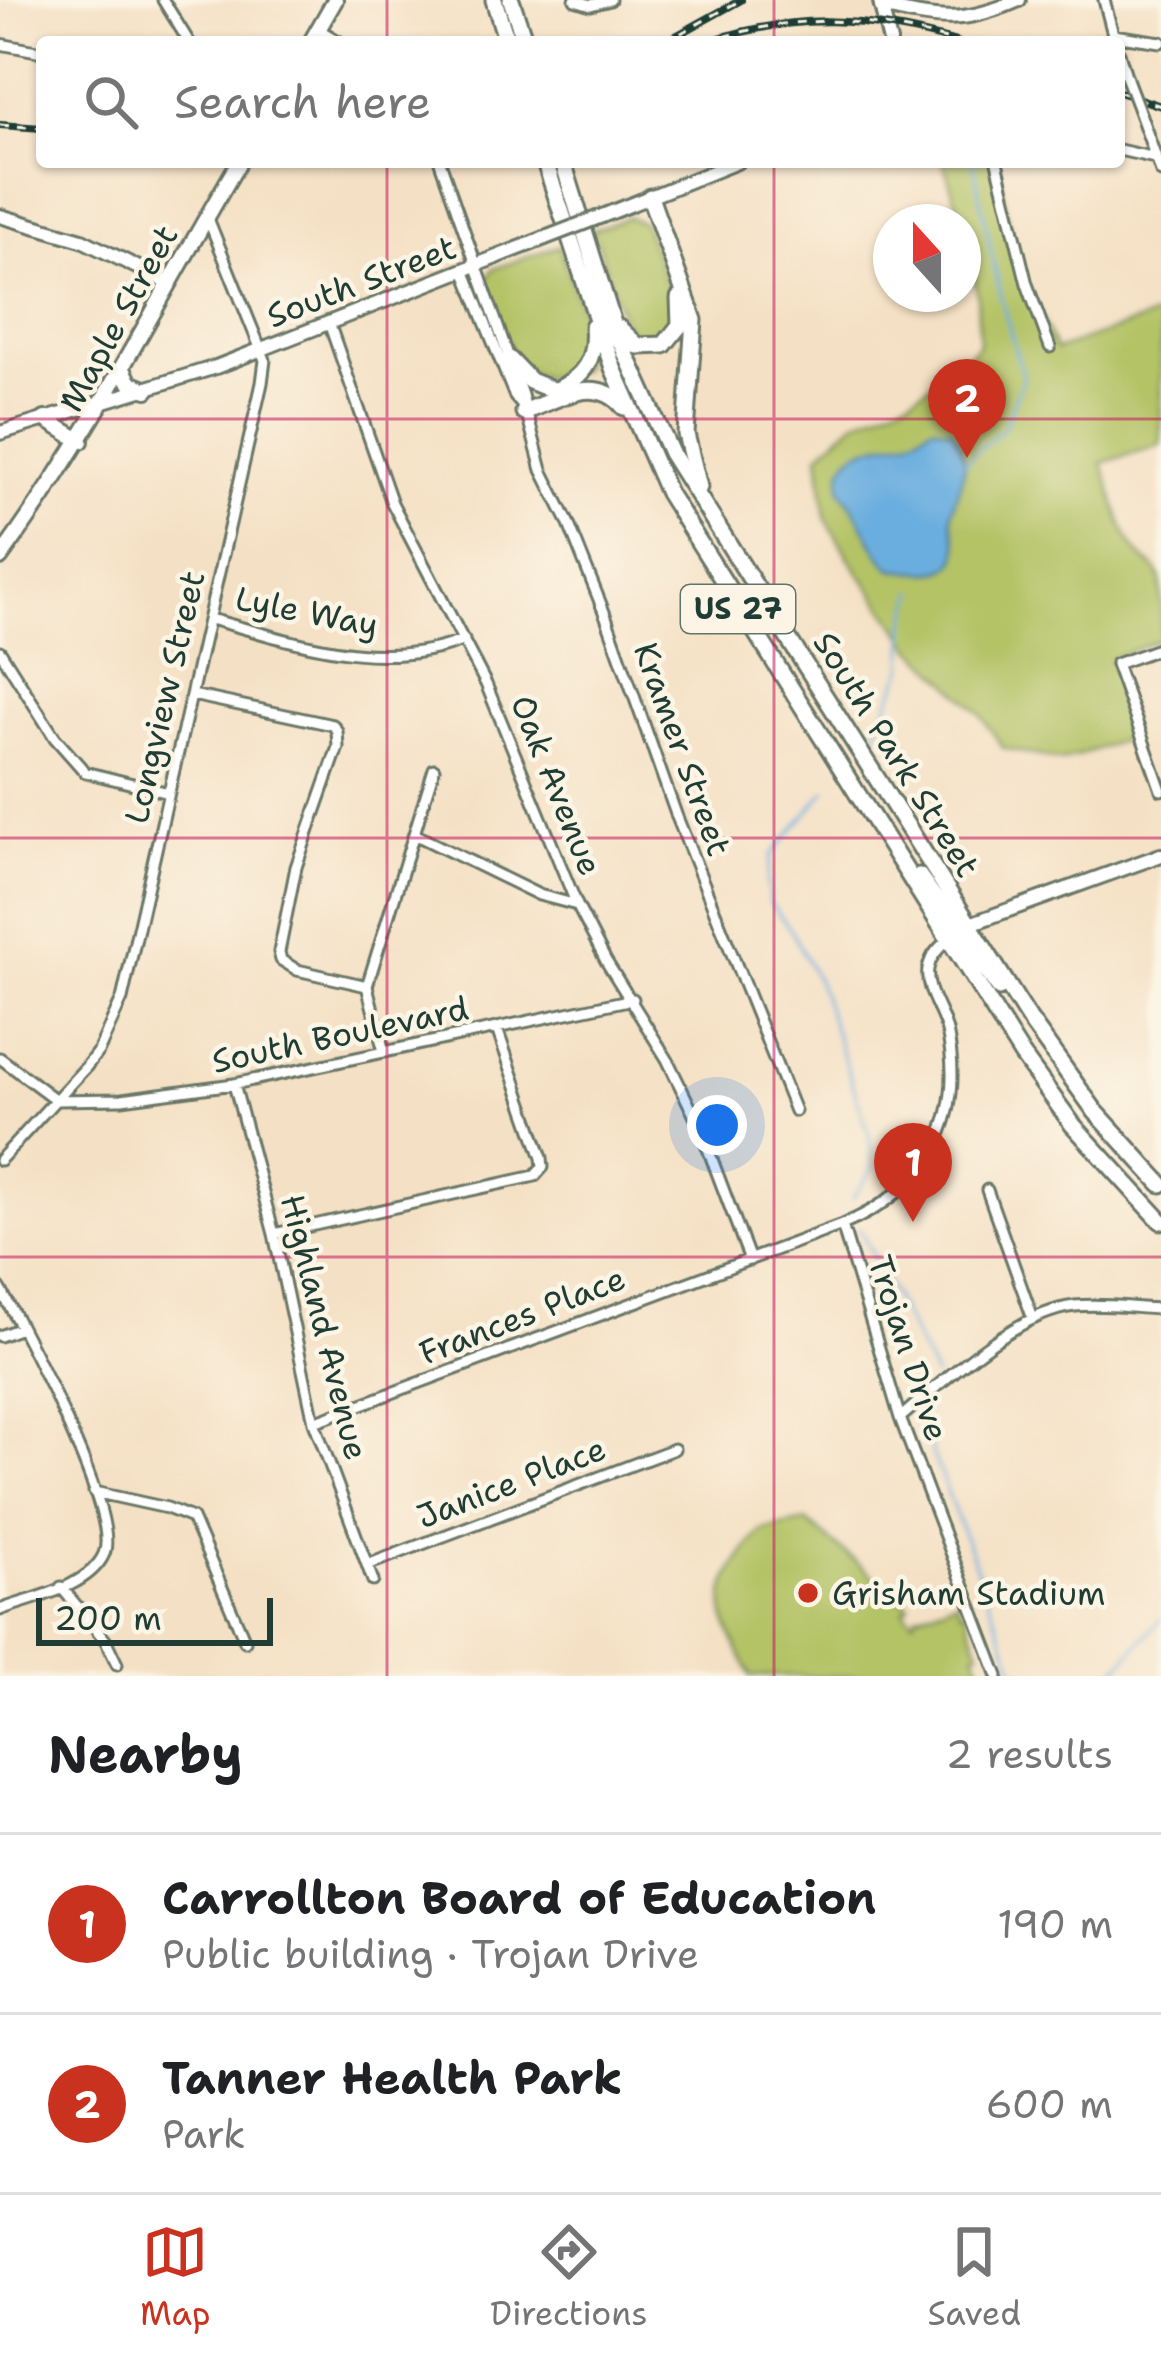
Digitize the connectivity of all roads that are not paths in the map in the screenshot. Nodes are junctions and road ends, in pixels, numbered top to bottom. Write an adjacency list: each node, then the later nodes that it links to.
1 (163, 0): 10 (street)
2 (335, 0): 11 (main road)
3 (494, 0): 12 (main road)
4 (511, 0): 13 (main road)
5 (575, 0): 6 (street)
6 (610, 0)
7 (1019, 0): 9 (street)
8 (1104, 0): 15 (street)
9 (880, 4): 14 (street)
10 (185, 36)
11 (315, 36)
12 (505, 36)
13 (523, 36)
14 (888, 36)
15 (1113, 36)
16 (1125, 39): 17 (street)
17 (1161, 42)
18 (0, 44): 19 (street)
19 (36, 51)
20 (1125, 72): 22 (street, bridge)
21 (1125, 151): 22 (street)
22 (1155, 158): 29 (street)
23 (235, 168): 31 (main road, Maple Street)
24 (442, 168): 33 (street)
25 (547, 168): 35 (main road, South Park Street / US 27)
26 (565, 168): 35 (main road, South Park Street / US 27)
27 (721, 168): 30 (street, South Street)
28 (998, 168): 37 (street)
29 (1161, 172)
30 (646, 199): 33 (street, South Street, bridge); 35 (main road); 49 (main road)
31 (207, 215): 34 (main road, Maple Street); 38 (street, Longview Street)
32 (0, 216): 34 (street)
33 (470, 268): 36 (street, South Street); 39 (street, Kramer Street); 44 (street, Kramer Street)
34 (167, 282): 40 (main road, Maple Street)
35 (600, 307): 42 (main road); 45 (main road, South Park Street / US 27); 49 (main road, South Park Street / US 27)
36 (329, 323): 38 (street, South Street); 52 (street, Oak Avenue)
37 (1051, 346)
38 (261, 349): 41 (street, South Street); 51 (street, Longview Street)
39 (510, 359): 42 (main road); 44 (street, Kramer Street)
40 (122, 367): 41 (main road); 43 (main road, Maple Street)
41 (147, 390): 43 (street, South Street)
42 (555, 391): 44 (main road)
43 (103, 404): 46 (street, South Street); 48 (main road, Maple Street)
44 (523, 409): 45 (main road); 72 (street, Kramer Street)
45 (632, 417): 56 (main road, South Park Street / US 27)
46 (45, 419): 47 (street, South Street); 48 (main road)
47 (0, 433)
48 (81, 441): 50 (main road, Maple Street)
49 (707, 513): 55 (main road, South Park Street / US 27)
50 (0, 558)
51 (210, 620): 52 (street, Lyle Way); 57 (street, Longview Street)
52 (464, 640): 63 (street, Oak Avenue)
53 (1161, 648): 59 (street)
54 (0, 651): 60 (street)
55 (809, 670): 56 (main road); 64 (main road, South Park Street / US 27)
56 (787, 686): 64 (main road, South Park Street / US 27)
57 (192, 695): 60 (street, Longview Street); 65 (street)
58 (434, 769): 61 (street)
59 (1161, 790)
60 (170, 793): 71 (street, Longview Street)
61 (413, 834): 63 (street); 65 (street)
62 (1161, 855): 64 (street)
63 (577, 904): 66 (street, Oak Avenue)
64 (959, 932): 74 (main road, US 27); 75 (main road, US 27); 79 (street, Trojan Drive)
65 (368, 986): 68 (street)
66 (633, 999): 67 (street, South Boulevard); 81 (street, Oak Avenue)
67 (497, 1029): 68 (street, South Boulevard); 80 (street)
68 (384, 1052): 70 (street, South Boulevard)
69 (0, 1058): 71 (street)
70 (234, 1084): 71 (street, South Boulevard); 80 (street, Highland Avenue)
71 (56, 1100): 73 (street, Longview Street)
72 (795, 1111)
73 (0, 1160)
74 (1116, 1175): 77 (main road); 78 (main road, US 27)
75 (1161, 1184)
76 (986, 1190): 84 (street)
77 (1161, 1208)
78 (1161, 1222)
79 (842, 1225): 81 (street, Frances Place); 87 (street, Trojan Drive)
80 (274, 1234): 88 (street, Highland Avenue)
81 (750, 1259): 88 (street, Frances Place)
82 (0, 1288): 85 (street)
83 (1161, 1309): 84 (street)
84 (1033, 1319): 87 (street)
85 (22, 1328): 86 (street); 90 (street)
86 (0, 1336)
87 (900, 1418): 97 (street, Trojan Drive)
88 (314, 1422): 91 (street, Highland Avenue)
89 (674, 1450): 91 (street, Janice Place)
90 (94, 1492): 93 (street); 95 (street)
91 (367, 1565): 92 (street, Highland Avenue)
92 (373, 1580)
93 (61, 1587): 94 (street); 96 (street)
94 (0, 1610)
95 (245, 1640)
96 (116, 1664)
97 (998, 1676)

